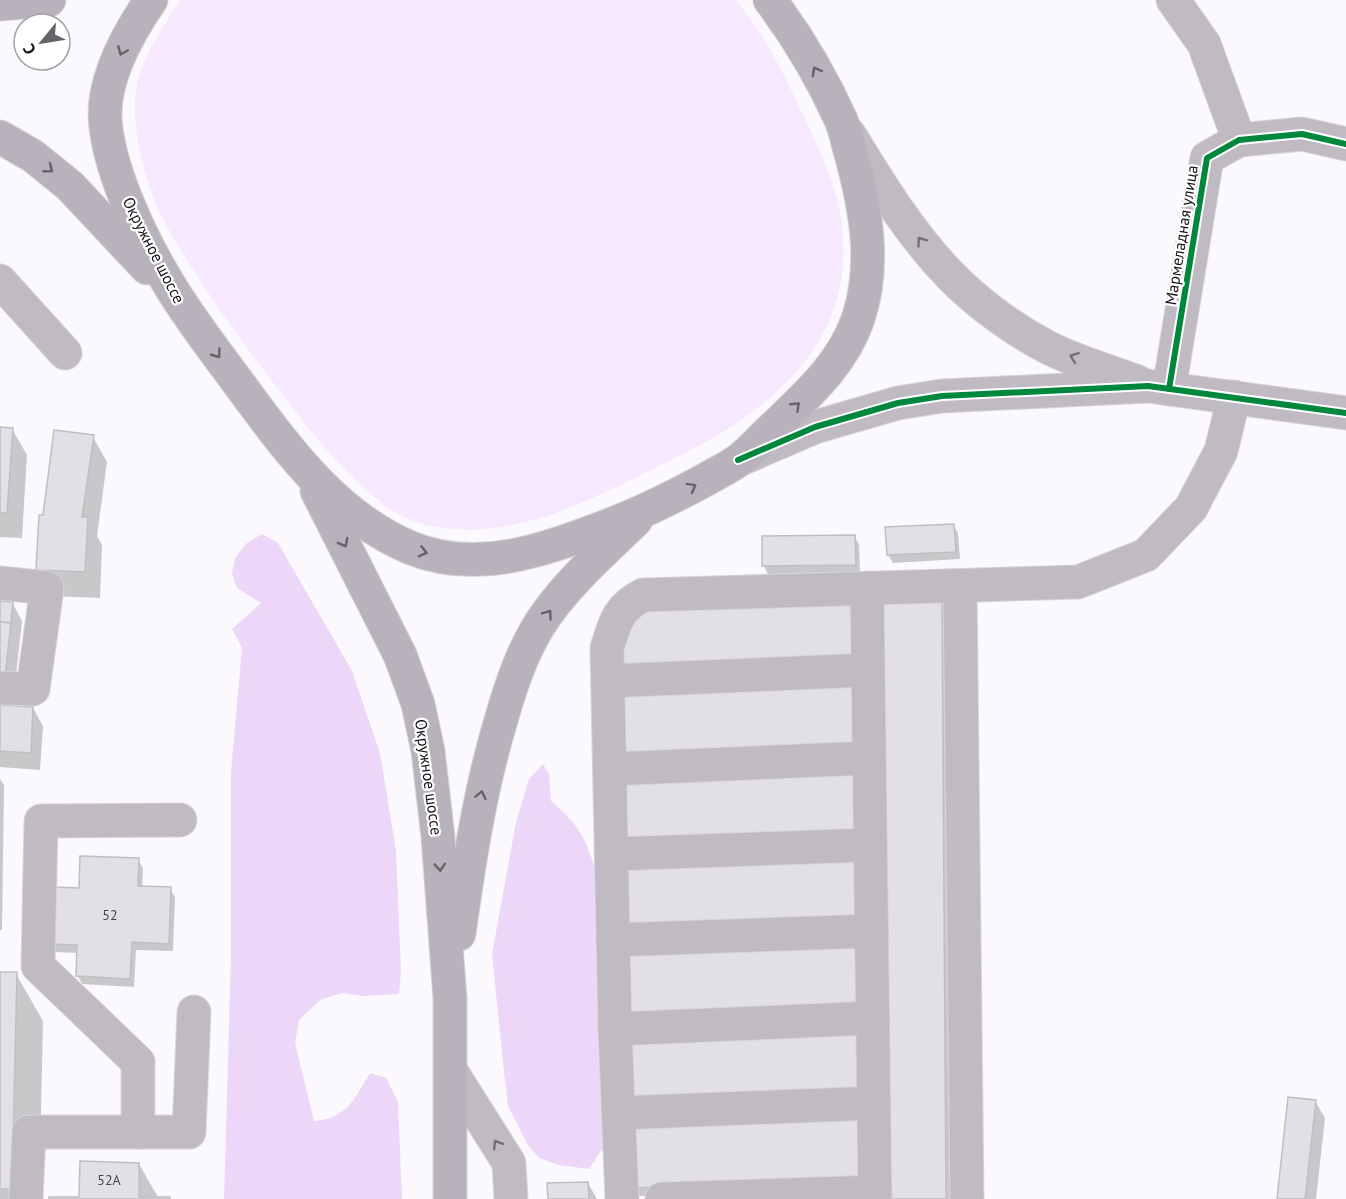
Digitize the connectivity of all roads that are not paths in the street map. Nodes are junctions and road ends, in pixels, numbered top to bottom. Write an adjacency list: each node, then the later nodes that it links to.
1 (49, 0): 5 (main road)
2 (151, 0): 11 (main road, Окружное шоссе, one-way to 11)
3 (770, 0): 6 (main road, Окружное шоссе, one-way to 3)
4 (1173, 0): 8 (street)
5 (0, 4)
6 (842, 124): 13 (street, one-way to 6); 16 (main road, Окружное шоссе, one-way to 6)
7 (0, 137): 11 (main road, one-way to 11)
8 (1239, 140): 9 (street, Мармеладная улица); 13 (street, Мармеладная улица)
9 (1346, 144)
10 (0, 280): 12 (street)
11 (182, 307): 17 (main road, Окружное шоссе, one-way to 17)
12 (65, 352)
13 (1159, 388): 14 (street); 16 (street)
14 (1234, 397): 15 (street); 20 (street)
15 (1346, 413)
16 (738, 460): 18 (main road, Окружное шоссе, one-way to 16)
17 (307, 472): 18 (main road, Окружное шоссе, one-way to 18); 32 (main road, Окружное шоссе, one-way to 32)
18 (645, 512): 32 (main road, Окружное шоссе, one-way to 18)
19 (0, 582): 24 (street)
20 (960, 586): 21 (street); 46 (street)
21 (867, 588): 22 (street); 23 (street)
22 (868, 670): 23 (street); 25 (street)
23 (608, 681): 26 (street)
24 (0, 688)
25 (869, 758): 26 (street); 28 (street)
26 (610, 769): 29 (street)
27 (180, 820): 39 (street)
28 (870, 845): 29 (street); 30 (street)
29 (613, 854): 31 (street)
30 (872, 931): 31 (street); 34 (street)
31 (613, 940): 35 (street)
32 (450, 999): 36 (main road, Окружное шоссе)
33 (194, 1012): 39 (street)
34 (873, 1018): 35 (street); 37 (street)
35 (615, 1029): 38 (street)
36 (451, 1071): 42 (main road, Окружное шоссе); 43 (street, one-way to 36)
37 (874, 1103): 38 (street); 40 (street)
38 (619, 1113): 44 (street)
39 (138, 1132): 41 (street)
40 (875, 1196): 45 (street)
41 (26, 1199)
42 (450, 1199)
43 (511, 1199)
44 (622, 1199)
45 (662, 1199)
46 (967, 1199)

